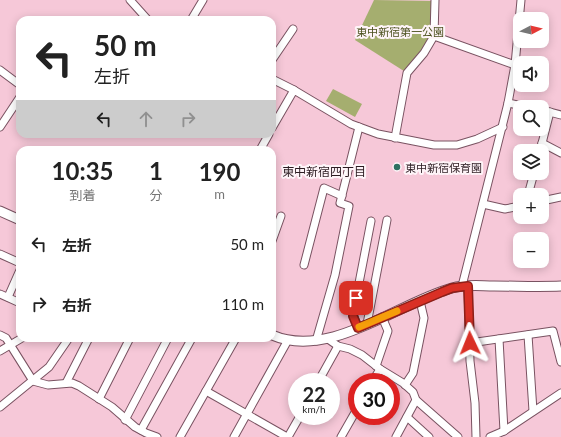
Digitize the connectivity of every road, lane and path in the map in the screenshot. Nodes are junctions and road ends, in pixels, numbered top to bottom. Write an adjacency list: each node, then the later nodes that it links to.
1 (130, 0): 5 (street)
2 (203, 0): 6 (street)
3 (435, 0): 8 (street)
4 (521, 0): 10 (street)
5 (144, 16)
6 (193, 16)
7 (293, 29): 9 (street)
8 (434, 36): 11 (street); 26 (street)
9 (276, 54)
10 (516, 56)
11 (513, 64)
12 (0, 70): 15 (street)
13 (513, 76): 18 (street)
14 (276, 81): 16 (street)
15 (16, 82)
16 (294, 90): 22 (street); 24 (street)
17 (16, 102): 23 (street)
18 (508, 103): 19 (street); 25 (street)
19 (513, 104)
20 (550, 112): 21 (street); 27 (street)
21 (560, 114)
22 (276, 121)
23 (0, 127)
24 (359, 127): 26 (street); 29 (street)
25 (503, 127): 26 (street); 32 (street)
26 (395, 138)
27 (542, 143): 28 (street)
28 (561, 153)
29 (342, 196): 42 (street); 59 (street)
30 (561, 197): 31 (street)
31 (549, 200)
32 (483, 204): 33 (street); 44 (street)
33 (513, 207)
34 (0, 211): 36 (street)
35 (281, 216): 39 (street)
36 (16, 218)
37 (387, 220): 51 (street)
38 (371, 221): 52 (street)
39 (276, 230)
40 (0, 254): 41 (street)
41 (16, 261)
42 (304, 265)
43 (16, 279): 47 (street)
44 (465, 286): 45 (street); 49 (street); 67 (street)
45 (561, 286)
46 (0, 294): 47 (street)
47 (8, 298): 48 (street)
48 (16, 301)
49 (420, 301): 50 (street); 77 (street)
50 (382, 317): 51 (street); 72 (street)
51 (367, 324): 52 (street)
52 (358, 328): 56 (street)
53 (528, 335): 57 (street); 71 (street); 83 (street)
54 (0, 336): 68 (street)
55 (276, 336): 58 (street)
56 (328, 339): 59 (street); 69 (street)
57 (498, 339): 67 (street); 90 (street)
58 (288, 340): 59 (street); 84 (street)
59 (316, 341)
60 (16, 342): 68 (street)
61 (66, 342): 75 (street)
62 (87, 342): 76 (street)
63 (128, 342): 80 (street)
64 (166, 342): 86 (street)
65 (190, 342): 89 (street)
66 (234, 342): 78 (street)
67 (470, 343): 99 (street)
68 (10, 345): 70 (street); 75 (street)
69 (338, 346): 72 (street); 73 (street)
70 (0, 350)
71 (561, 362)
72 (378, 367): 74 (street); 77 (street)
73 (323, 373)
74 (376, 373)
75 (33, 381): 76 (street); 82 (street)
76 (66, 384): 80 (street)
77 (405, 385): 81 (street)
78 (206, 391): 84 (street); 92 (street)
79 (561, 393): 83 (street)
80 (99, 399): 86 (street)
81 (416, 400): 85 (street); 98 (street)
82 (0, 407)
83 (533, 411): 90 (street)
84 (247, 414): 93 (street); 94 (street)
85 (407, 417): 96 (street); 97 (street)
86 (125, 420): 89 (street)
87 (295, 425): 94 (street)
88 (348, 425): 95 (street)
89 (141, 430): 91 (street)
90 (504, 431): 100 (street)
91 (157, 437)
92 (180, 437)
93 (234, 437)
94 (288, 437)
95 (341, 437)
96 (396, 437)
97 (428, 437)
98 (458, 437)
99 (476, 437)
100 (490, 437)

